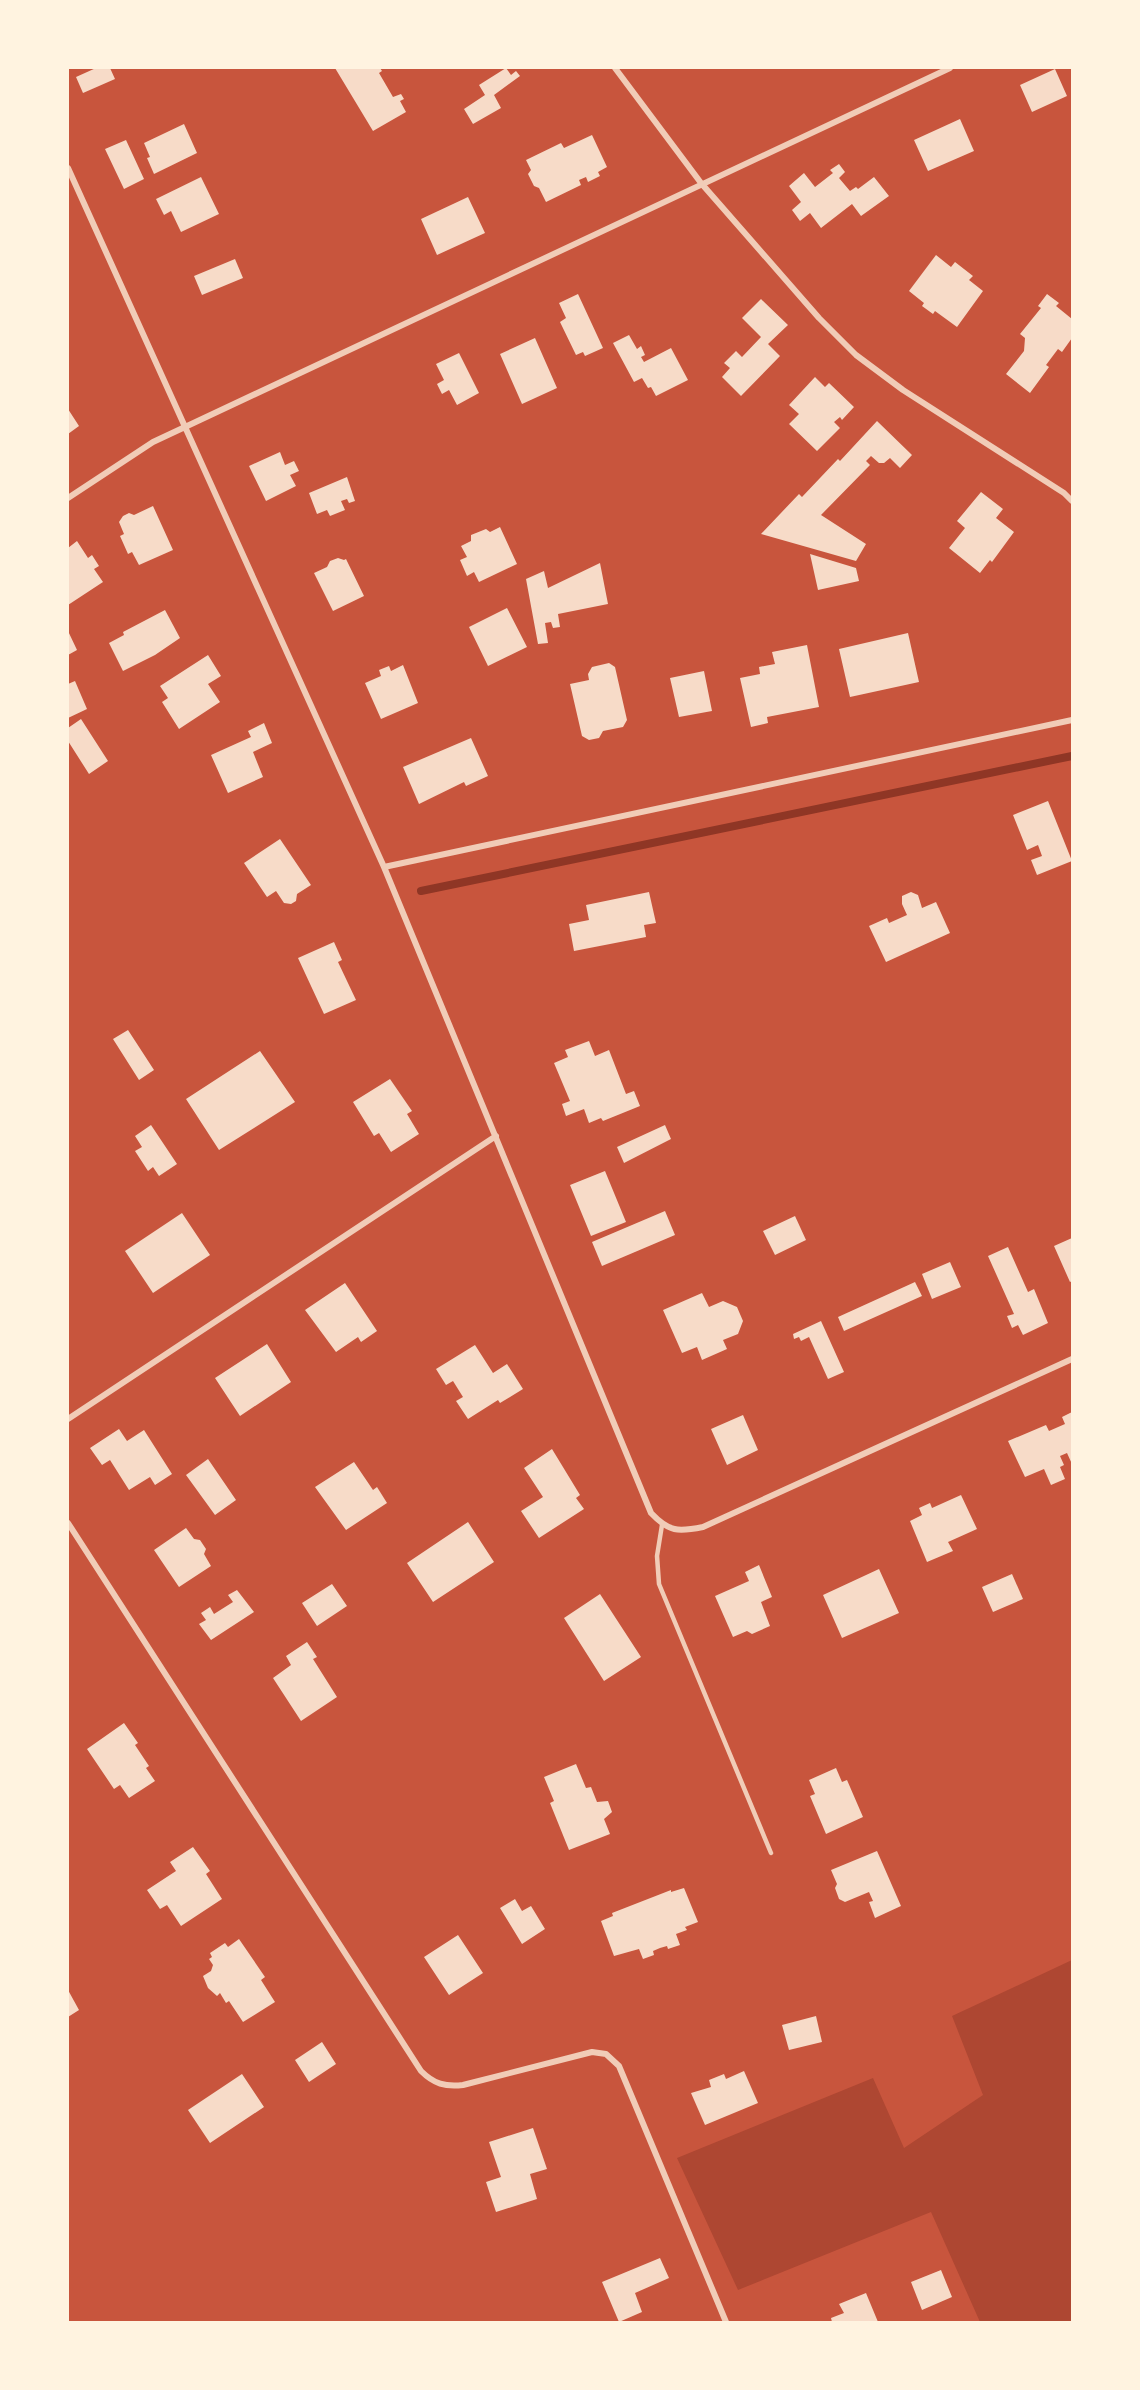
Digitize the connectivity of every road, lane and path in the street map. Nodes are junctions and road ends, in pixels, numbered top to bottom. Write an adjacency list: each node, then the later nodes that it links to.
1 (615, 68): 4 (street)
2 (950, 68): 4 (street)
3 (68, 168): 5 (street)
4 (701, 183): 5 (street); 7 (street)
5 (185, 427): 6 (street); 9 (street)
6 (68, 498)
7 (1072, 501)
8 (1072, 720): 9 (street)
9 (384, 867): 10 (street)
10 (496, 1136): 12 (street); 14 (street)
11 (1072, 1359): 14 (street)
12 (68, 1419)
13 (68, 1523): 16 (street)
14 (663, 1526): 15 (lane)
15 (771, 1853)
16 (726, 2322)

